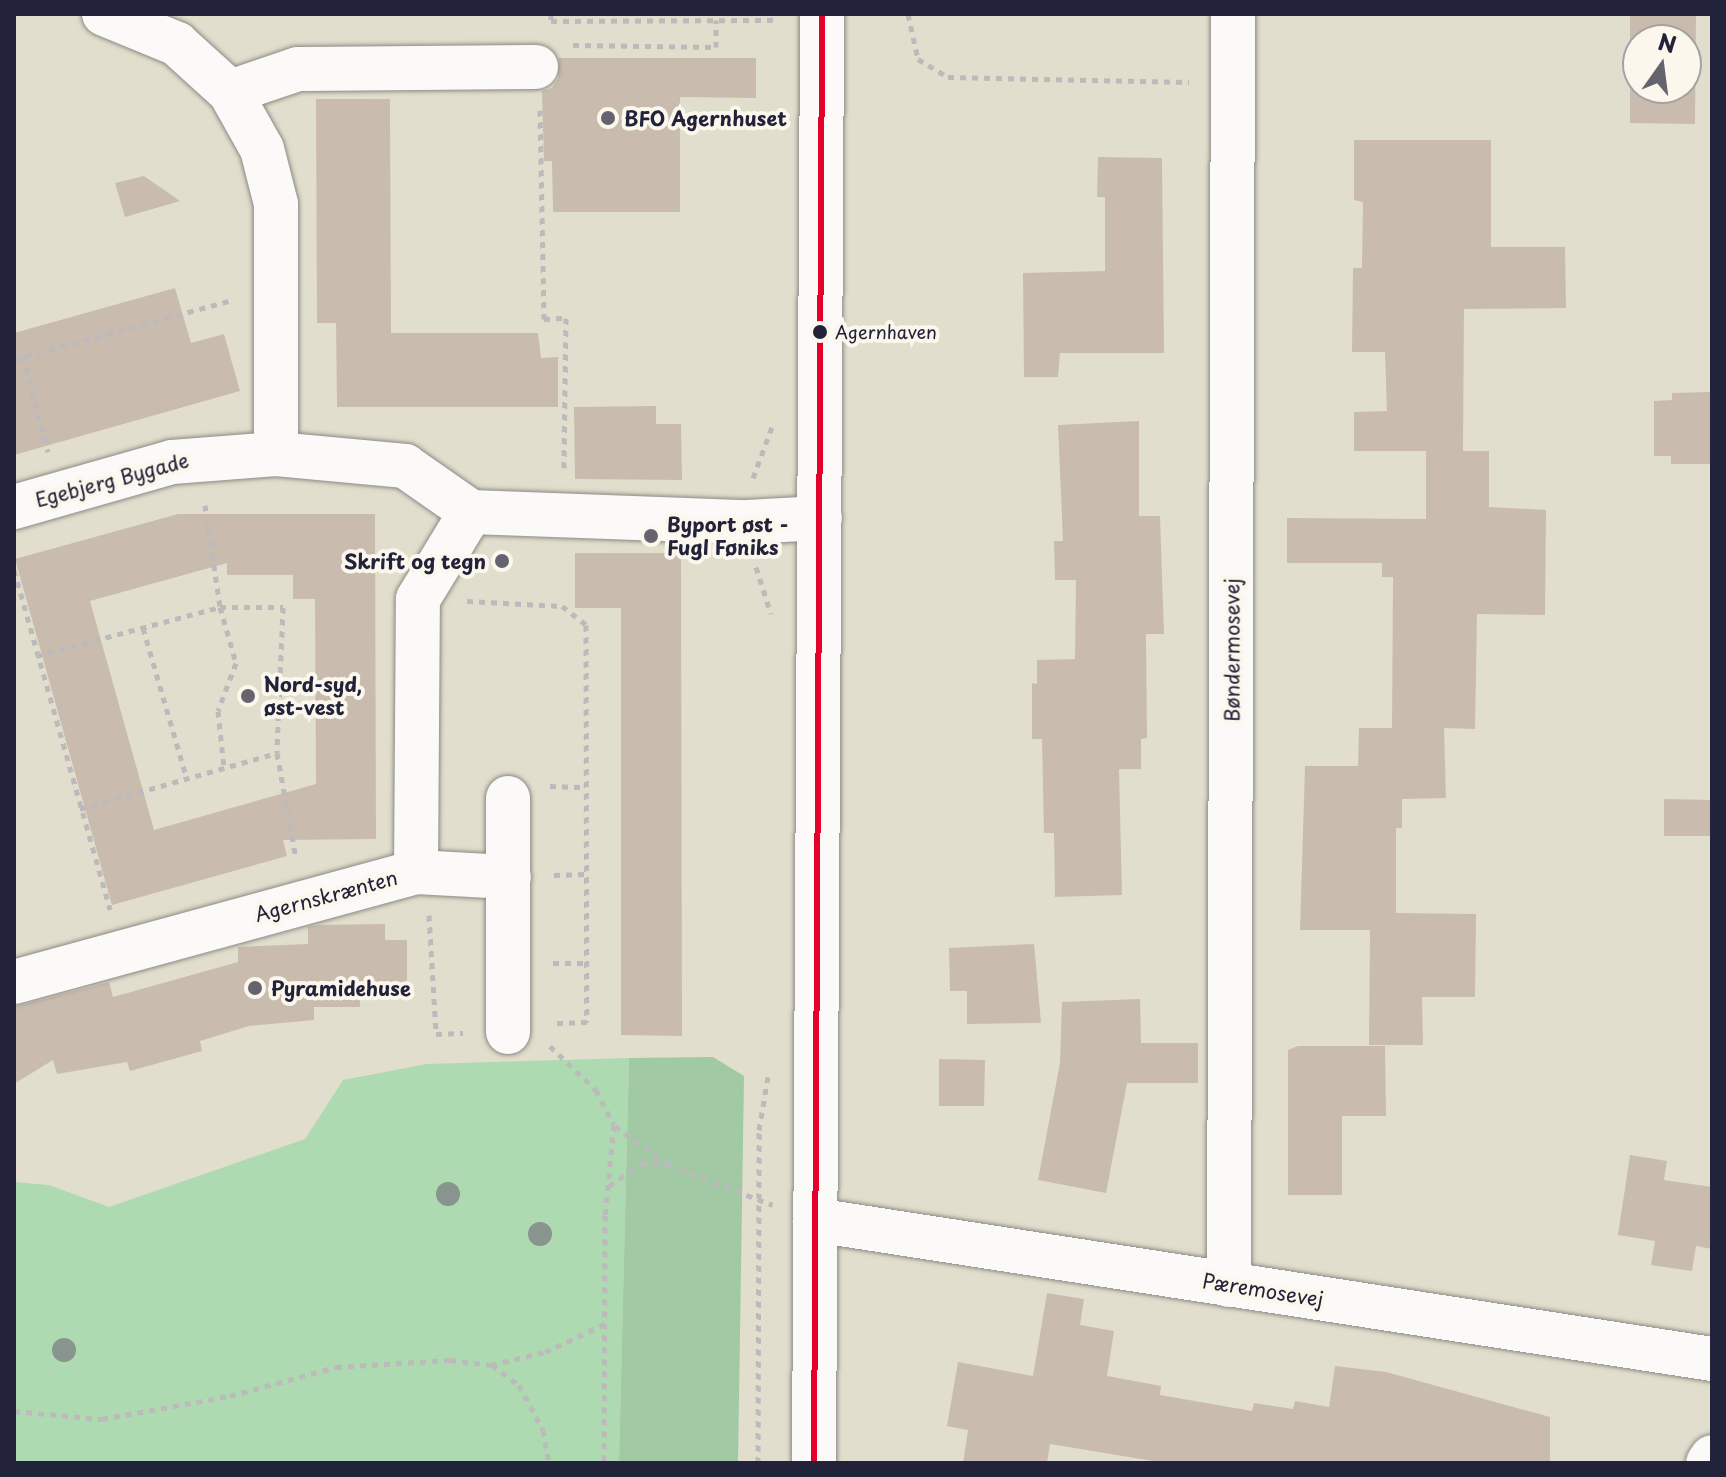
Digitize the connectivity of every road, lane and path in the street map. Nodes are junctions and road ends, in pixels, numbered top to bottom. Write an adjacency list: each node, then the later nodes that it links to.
1 (104, 14): 9 (street)
2 (551, 14): 6 (path)
3 (908, 14): 8 (path)
4 (1233, 14): 8 (street, Bøndermosevej)
5 (802, 17): 6 (path); 19 (street)
6 (716, 20): 7 (path)
7 (536, 67): 9 (street); 18 (path)
8 (1234, 83): 48 (street, Bøndermosevej)
9 (230, 92): 10 (street)
10 (275, 301): 11 (path); 13 (street)
11 (23, 356): 12 (path); 15 (path)
12 (14, 359)
13 (276, 454): 14 (street, Egebjerg Bygade); 17 (street, Egebjerg Bygade)
14 (198, 457): 16 (street, Egebjerg Bygade); 22 (path)
15 (50, 460)
16 (14, 507)
17 (471, 512): 18 (street); 21 (street)
18 (563, 515): 19 (street)
19 (820, 518): 47 (street)
20 (14, 570): 24 (path)
21 (418, 599): 29 (path); 32 (street, Agernskrænten)
22 (220, 607): 23 (path); 25 (path); 26 (path)
23 (143, 628): 24 (path); 27 (path)
24 (36, 656): 31 (path)
25 (277, 753): 26 (path); 36 (path)
26 (224, 768): 27 (path)
27 (187, 779): 31 (path)
28 (566, 786): 29 (path)
29 (586, 787): 33 (path)
30 (508, 798): 35 (street)
31 (80, 809): 37 (path)
32 (416, 872): 35 (street); 36 (street, Agernskrænten); 42 (path)
33 (586, 874): 34 (path); 39 (path)
34 (566, 875)
35 (509, 877): 41 (street)
36 (304, 903): 40 (street, Agernskrænten)
37 (113, 919)
38 (566, 963): 39 (path)
39 (587, 963): 41 (path)
40 (14, 982)
41 (508, 1028)
42 (436, 1034)
43 (574, 1072): 44 (path)
44 (614, 1125): 45 (path); 46 (path)
45 (668, 1165): 46 (path); 47 (path)
46 (608, 1186): 49 (path)
47 (815, 1220): 48 (street, Pæremosevej); 56 (street)
48 (1229, 1285): 50 (street, Pæremosevej)
49 (609, 1322): 51 (path); 55 (path)
50 (1712, 1359)
51 (491, 1365): 52 (path); 54 (path)
52 (14, 1411)
53 (1712, 1457): 57 (street)
54 (549, 1463)
55 (604, 1463)
56 (814, 1463)
57 (1708, 1463)

